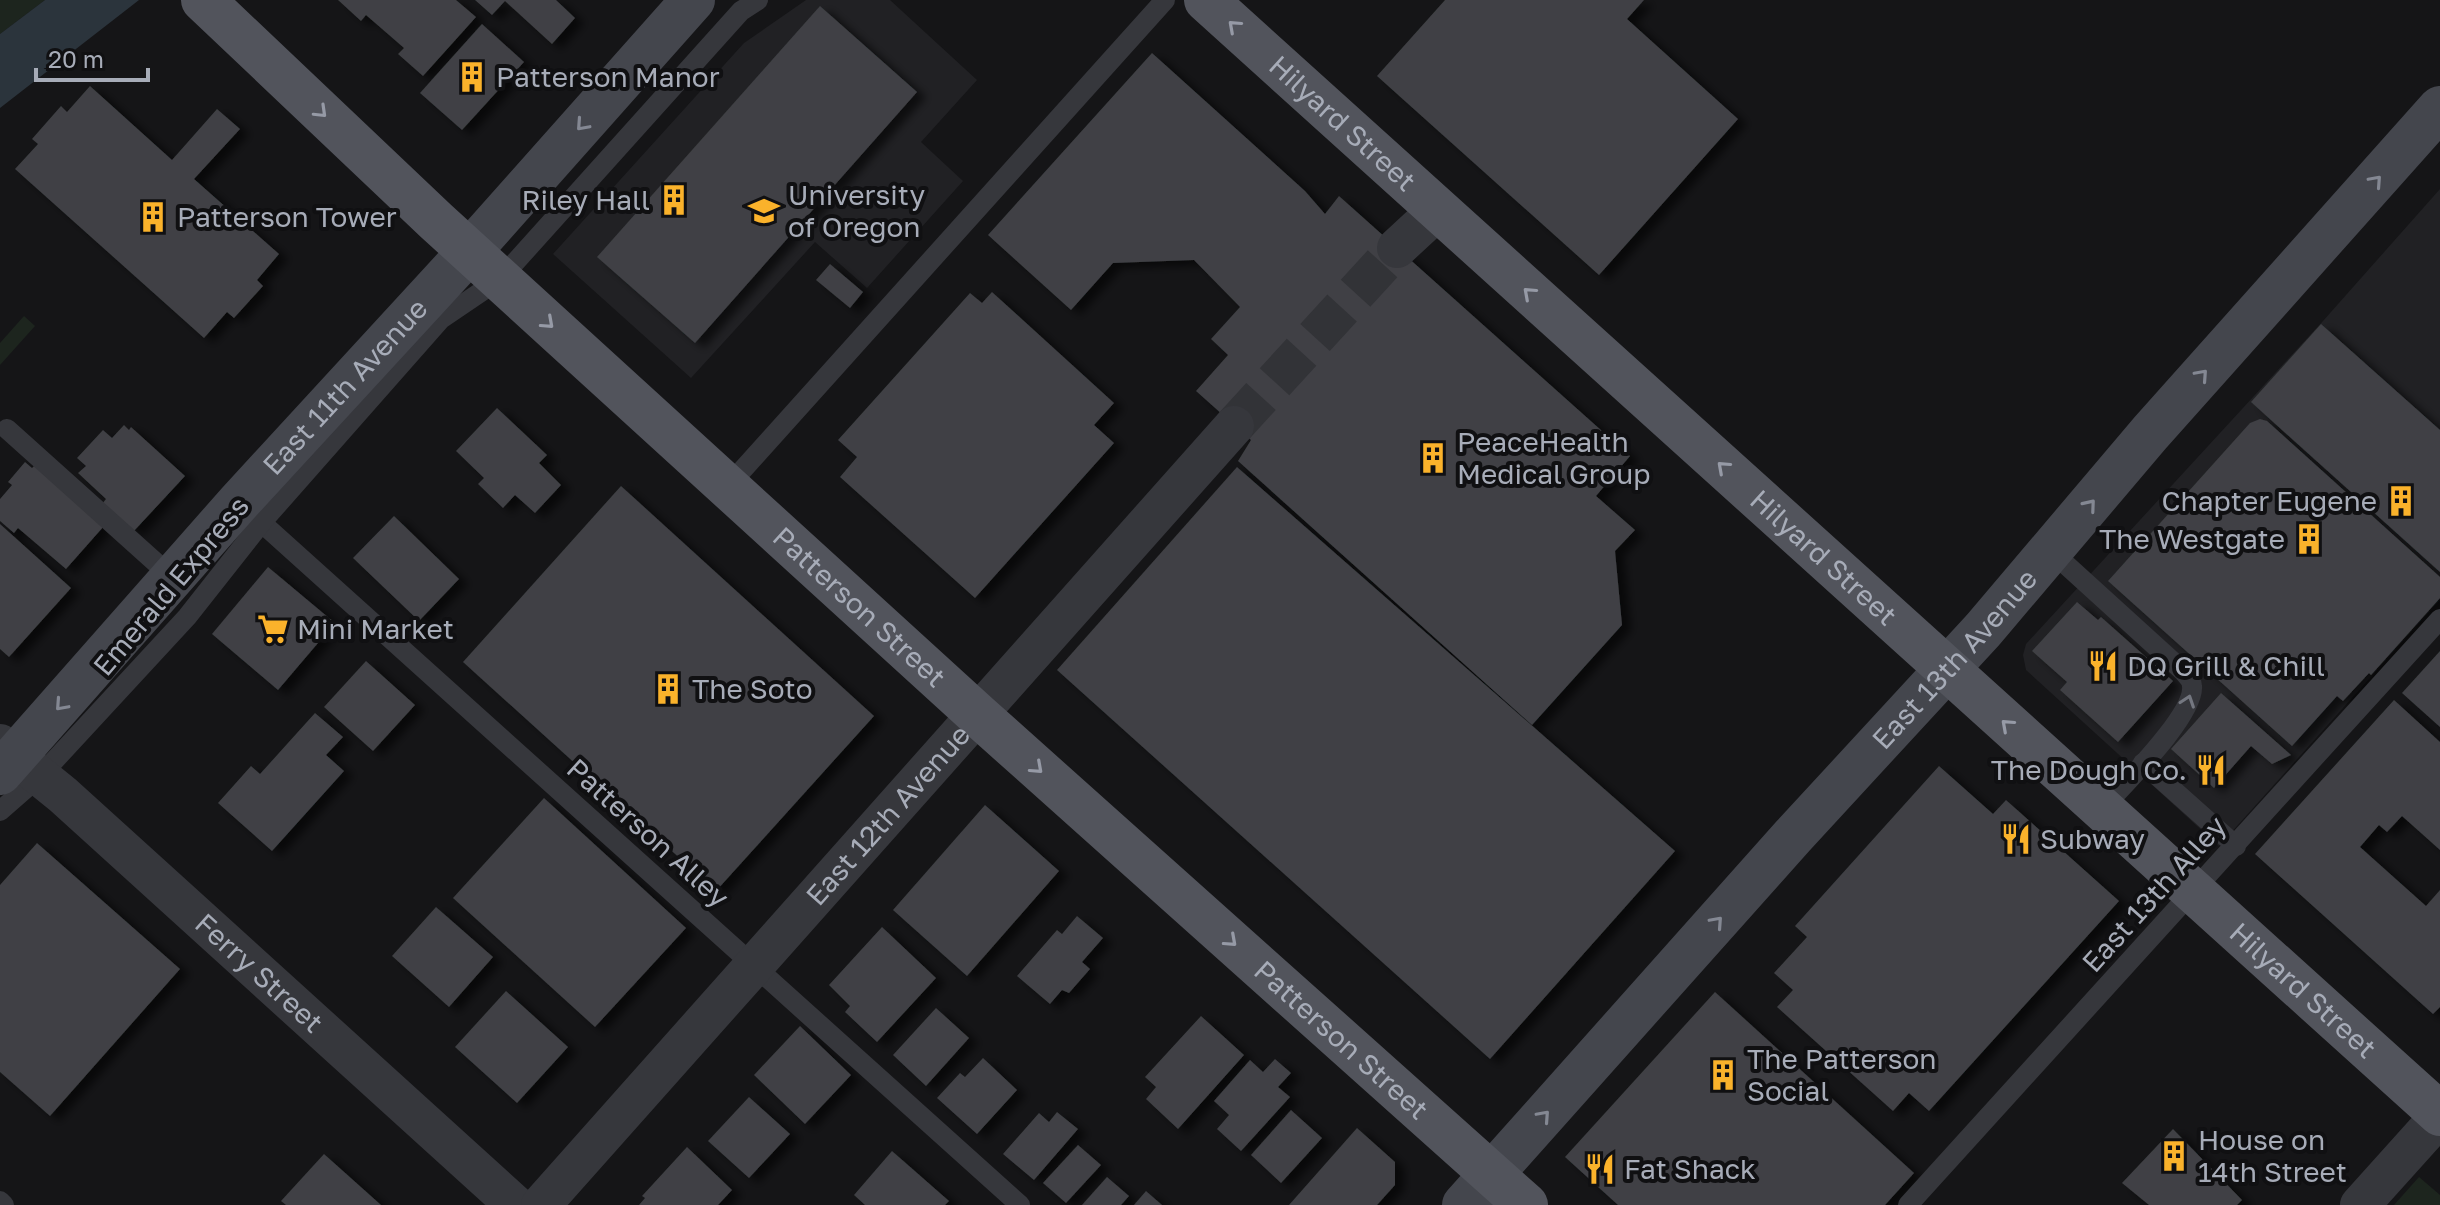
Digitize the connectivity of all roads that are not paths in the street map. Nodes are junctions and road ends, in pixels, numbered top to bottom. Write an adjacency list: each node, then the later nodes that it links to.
1 (203, 0): 9 (main road, Patterson Street, one-way to 9)
2 (693, 0): 9 (main road, East 11th Avenue, one-way to 9)
3 (1165, 0): 12 (lane)
4 (1206, 0): 7 (main road, Hilyard Street, one-way to 4)
5 (748, 4): 9 (lane)
6 (2440, 108): 14 (main road, East 13th Avenue, one-way to 6)
7 (1438, 210): 8 (street); 17 (main road, Hilyard Street, one-way to 7)
8 (1397, 248)
9 (485, 265): 12 (main road, Patterson Street, one-way to 12); 13 (main road, East 11th Avenue)
10 (1234, 426): 18 (street, East 12th Avenue)
11 (7, 429): 15 (lane)
12 (728, 486): 18 (main road, Patterson Street)
13 (250, 512): 15 (main road, East 11th Avenue); 19 (lane, Emerald Express); 25 (lane, Patterson Alley)
14 (2051, 551): 17 (main road, East 13th Avenue); 20 (lane, one-way to 14)
15 (173, 578): 19 (main road, East 11th Avenue, one-way to 19)
16 (2440, 619): 23 (lane, East 13th Alley)
17 (1947, 669): 21 (main road, Hilyard Street, one-way to 17); 27 (main road, East 13th Avenue, one-way to 17)
18 (979, 716): 25 (street, East 12th Avenue); 27 (main road, Patterson Street, one-way to 27)
19 (14, 762): 22 (lane, Emerald Express); 28 (street, Ferry Street)
20 (2143, 763): 21 (lane); 23 (lane)
21 (2101, 810): 24 (main road, Hilyard Street)
22 (0, 811)
23 (2236, 846): 24 (lane, East 13th Alley)
24 (2194, 893): 26 (main road, Hilyard Street); 32 (lane, East 13th Alley)
25 (753, 965): 29 (street, East 12th Avenue); 30 (lane, Patterson Alley)
26 (2440, 1115): 33 (street)
27 (1478, 1189): 31 (main road, Patterson Street)
28 (515, 1205)
29 (541, 1205)
30 (1020, 1205)
31 (1526, 1205)
32 (1908, 1205)
33 (2360, 1205)

